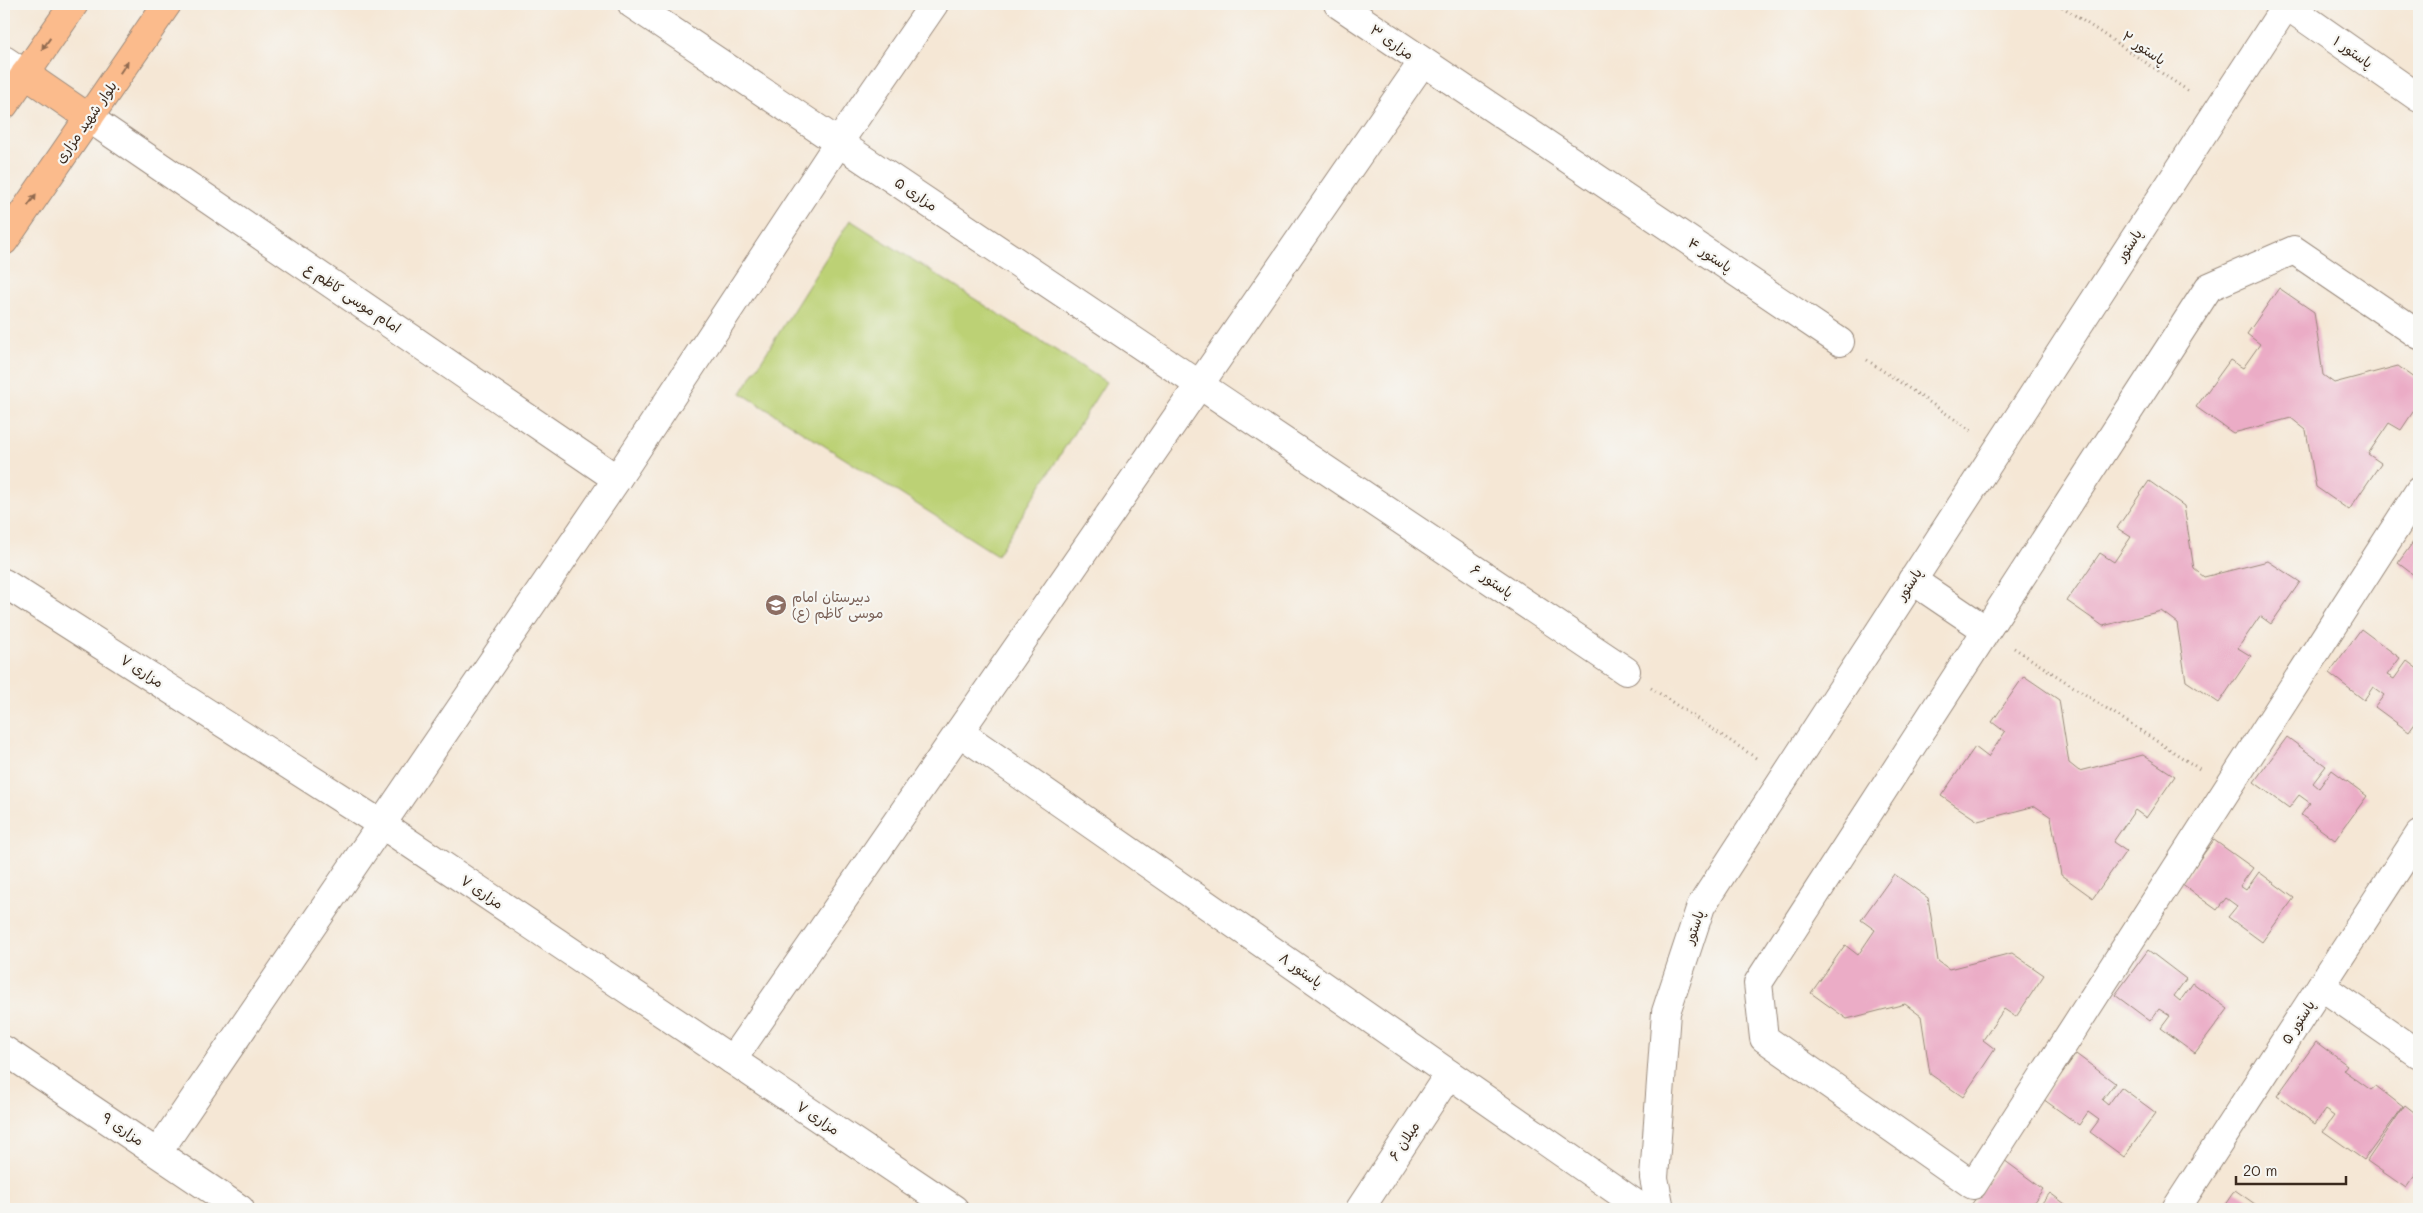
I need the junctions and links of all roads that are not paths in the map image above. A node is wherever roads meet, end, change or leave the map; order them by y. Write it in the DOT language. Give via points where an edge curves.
graph roads {
  1 [pos="74,4"];
  2 [pos="167,4"];
  3 [pos="632,4"];
  4 [pos="934,4"];
  5 [pos="1338,4"];
  6 [pos="2286,4"];
  7 [pos="1422,63"];
  8 [pos="14,67"];
  9 [pos="2419,98"];
  10 [pos="4,105"];
  11 [pos="89,118"];
  12 [pos="839,142"];
  13 [pos="4,240"];
  14 [pos="2419,336"];
  15 [pos="1840,342"];
  16 [pos="1199,385"];
  17 [pos="617,479"];
  18 [pos="2419,491"];
  19 [pos="1912,580"];
  20 [pos="4,583"];
  21 [pos="1986,630"];
  22 [pos="1626,671"];
  23 [pos="959,732"];
  24 [pos="381,824"];
  25 [pos="2419,835"];
  26 [pos="2321,986"];
  27 [pos="4,1050"];
  28 [pos="2419,1054"];
  29 [pos="732,1060"];
  30 [pos="1449,1074"];
  31 [pos="158,1152"];
  32 [pos="240,1209"];
  33 [pos="954,1209"];
  34 [pos="1360,1209"];
  35 [pos="1644,1209"];
  36 [pos="1660,1209"];
  37 [pos="2176,1209"];
  1 -- 8 [label="main road, one-way"];
  11 -- 2 [label="main road, بلوار شهید مزاری, one-way"];
  3 -- 12 [label="street, مزاری ۵"];
  4 -- 12 [label="street"];
  5 -- 7 [label="street, مزاری ۳"];
  6 -- 9 [label="street, پاستور ۱"];
  6 -- 19 [label="street, پاستور"];
  7 -- 15 [label="street, پاستور ۴"];
  7 -- 16 [label="street"];
  8 -- 10 [label="main road"];
  8 -- 11 [label="main road"];
  13 -- 11 [label="main road, بلوار شهید مزاری, one-way"];
  11 -- 17 [label="street, امام موسی کاظم ع"];
  12 -- 16 [label="street, مزاری ۵"];
  12 -- 17 [label="street"];
  14 -- 21 [label="street" via="2294,250 2209,287"];
  16 -- 22 [label="street, پاستور ۶"];
  16 -- 23 [label="street"];
  17 -- 24 [label="street"];
  18 -- 21 [label="street" via="1973,1185 1764,1038 1758,984"];
  19 -- 21 [label="street"];
  19 -- 36 [label="street, پاستور" via="1701,906 1666,1012 1654,1178"];
  20 -- 24 [label="street, مزاری ۷"];
  23 -- 29 [label="street"];
  23 -- 30 [label="street, پاستور ۸"];
  24 -- 29 [label="street, مزاری ۷"];
  24 -- 31 [label="street"];
  25 -- 26 [label="street, پاستور ۵"];
  26 -- 28 [label="street"];
  26 -- 37 [label="street, پاستور ۵"];
  27 -- 31 [label="street, مزاری ۹"];
  29 -- 33 [label="street, مزاری ۷"];
  30 -- 34 [label="street, میلان ۶"];
  30 -- 35 [label="street, پاستور ۸"];
  31 -- 32 [label="street, مزاری ۹"];
}
